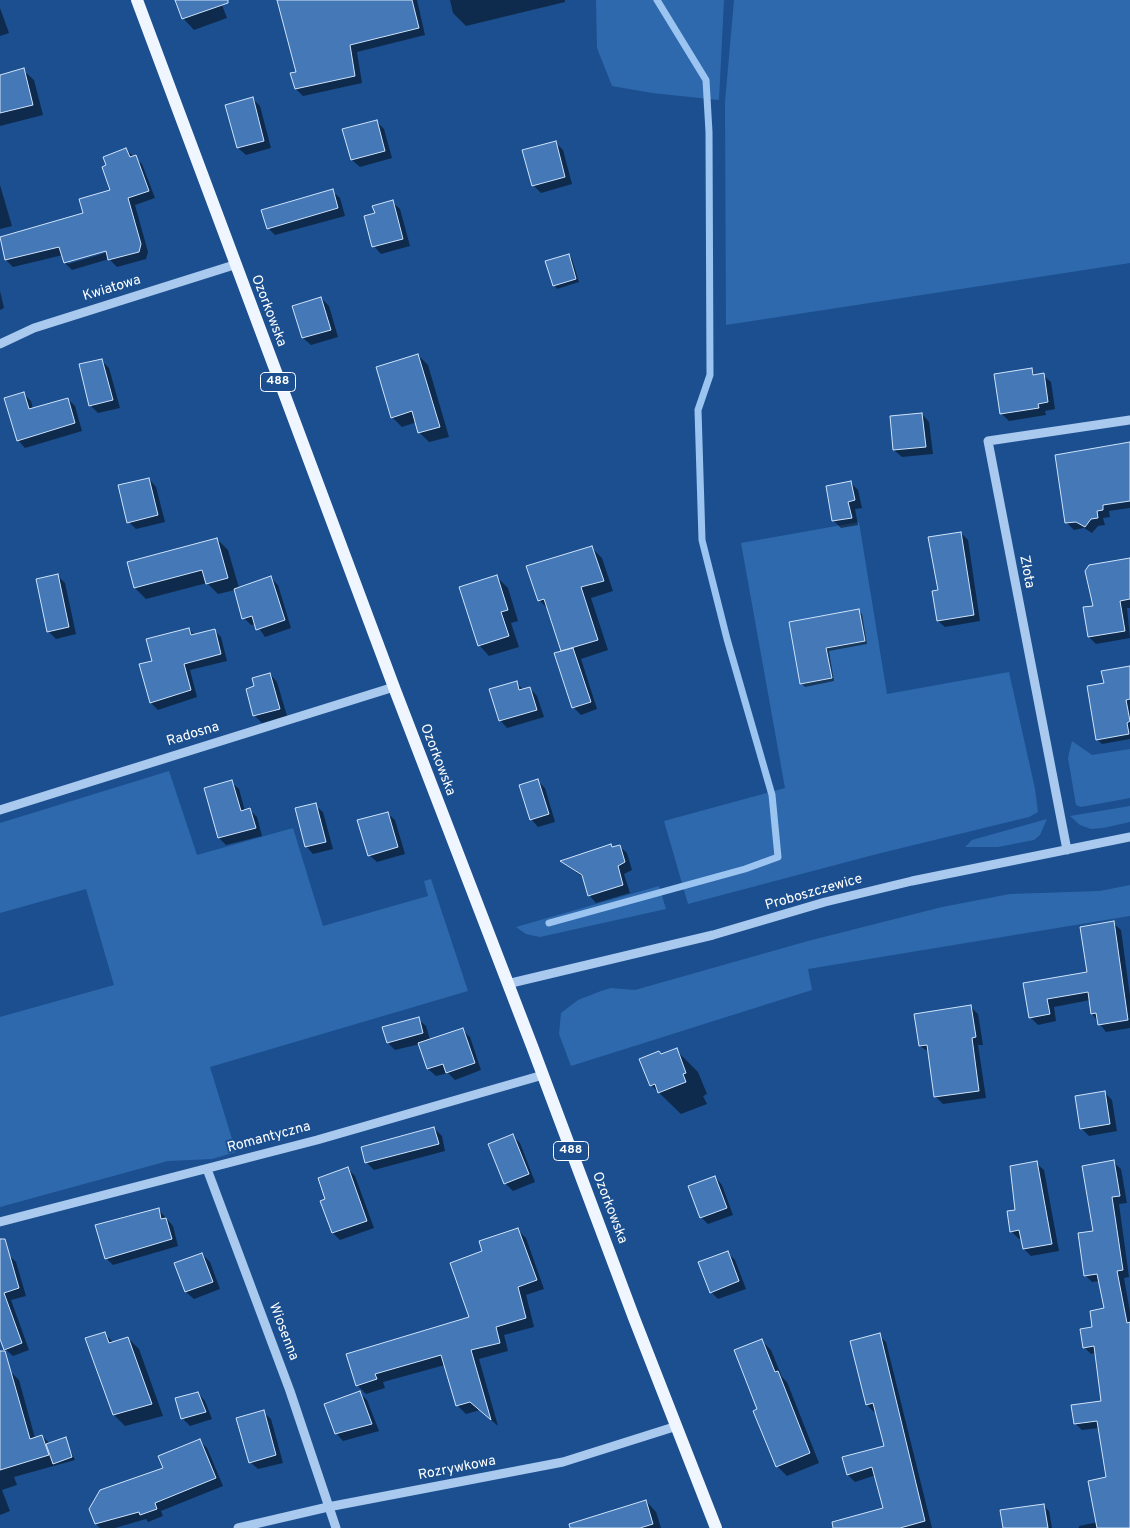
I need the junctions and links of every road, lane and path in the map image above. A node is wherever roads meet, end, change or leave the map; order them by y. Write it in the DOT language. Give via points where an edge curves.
graph roads {
  1 [pos="137,0"];
  2 [pos="234,265"];
  3 [pos="0,344"];
  4 [pos="1130,420"];
  5 [pos="394,687"];
  6 [pos="0,810"];
  7 [pos="1130,837"];
  8 [pos="1066,850"];
  9 [pos="507,984"];
  10 [pos="543,1075"];
  11 [pos="207,1170"];
  12 [pos="0,1222"];
  13 [pos="677,1426"];
  14 [pos="328,1507"];
  15 [pos="238,1528"];
  16 [pos="336,1528"];
  17 [pos="716,1528"];
  1 -- 2 [label="main road, Ozorkowska / 488"];
  2 -- 3 [label="street, Kwiatowa" via="34,328"];
  2 -- 5 [label="main road, Ozorkowska / 488"];
  4 -- 8 [label="street, Złota" via="988,441"];
  5 -- 6 [label="street, Radosna"];
  5 -- 9 [label="main road, Ozorkowska / 488"];
  7 -- 8 [label="street, Proboszczewice"];
  8 -- 9 [label="street, Proboszczewice" via="825,902 713,935"];
  9 -- 10 [label="main road, Ozorkowska / 488"];
  10 -- 11 [label="street, Romantyczna"];
  10 -- 13 [label="main road, Ozorkowska / 488"];
  11 -- 12 [label="street, Romantyczna"];
  11 -- 14 [label="street, Wiosenna" via="290,1390"];
  13 -- 14 [label="street, Rozrywkowa" via="563,1462"];
  13 -- 17 [label="main road, Ozorkowska / 488"];
  14 -- 15 [label="street, Rozrywkowa"];
  14 -- 16 [label="street, Wiosenna"];
}
